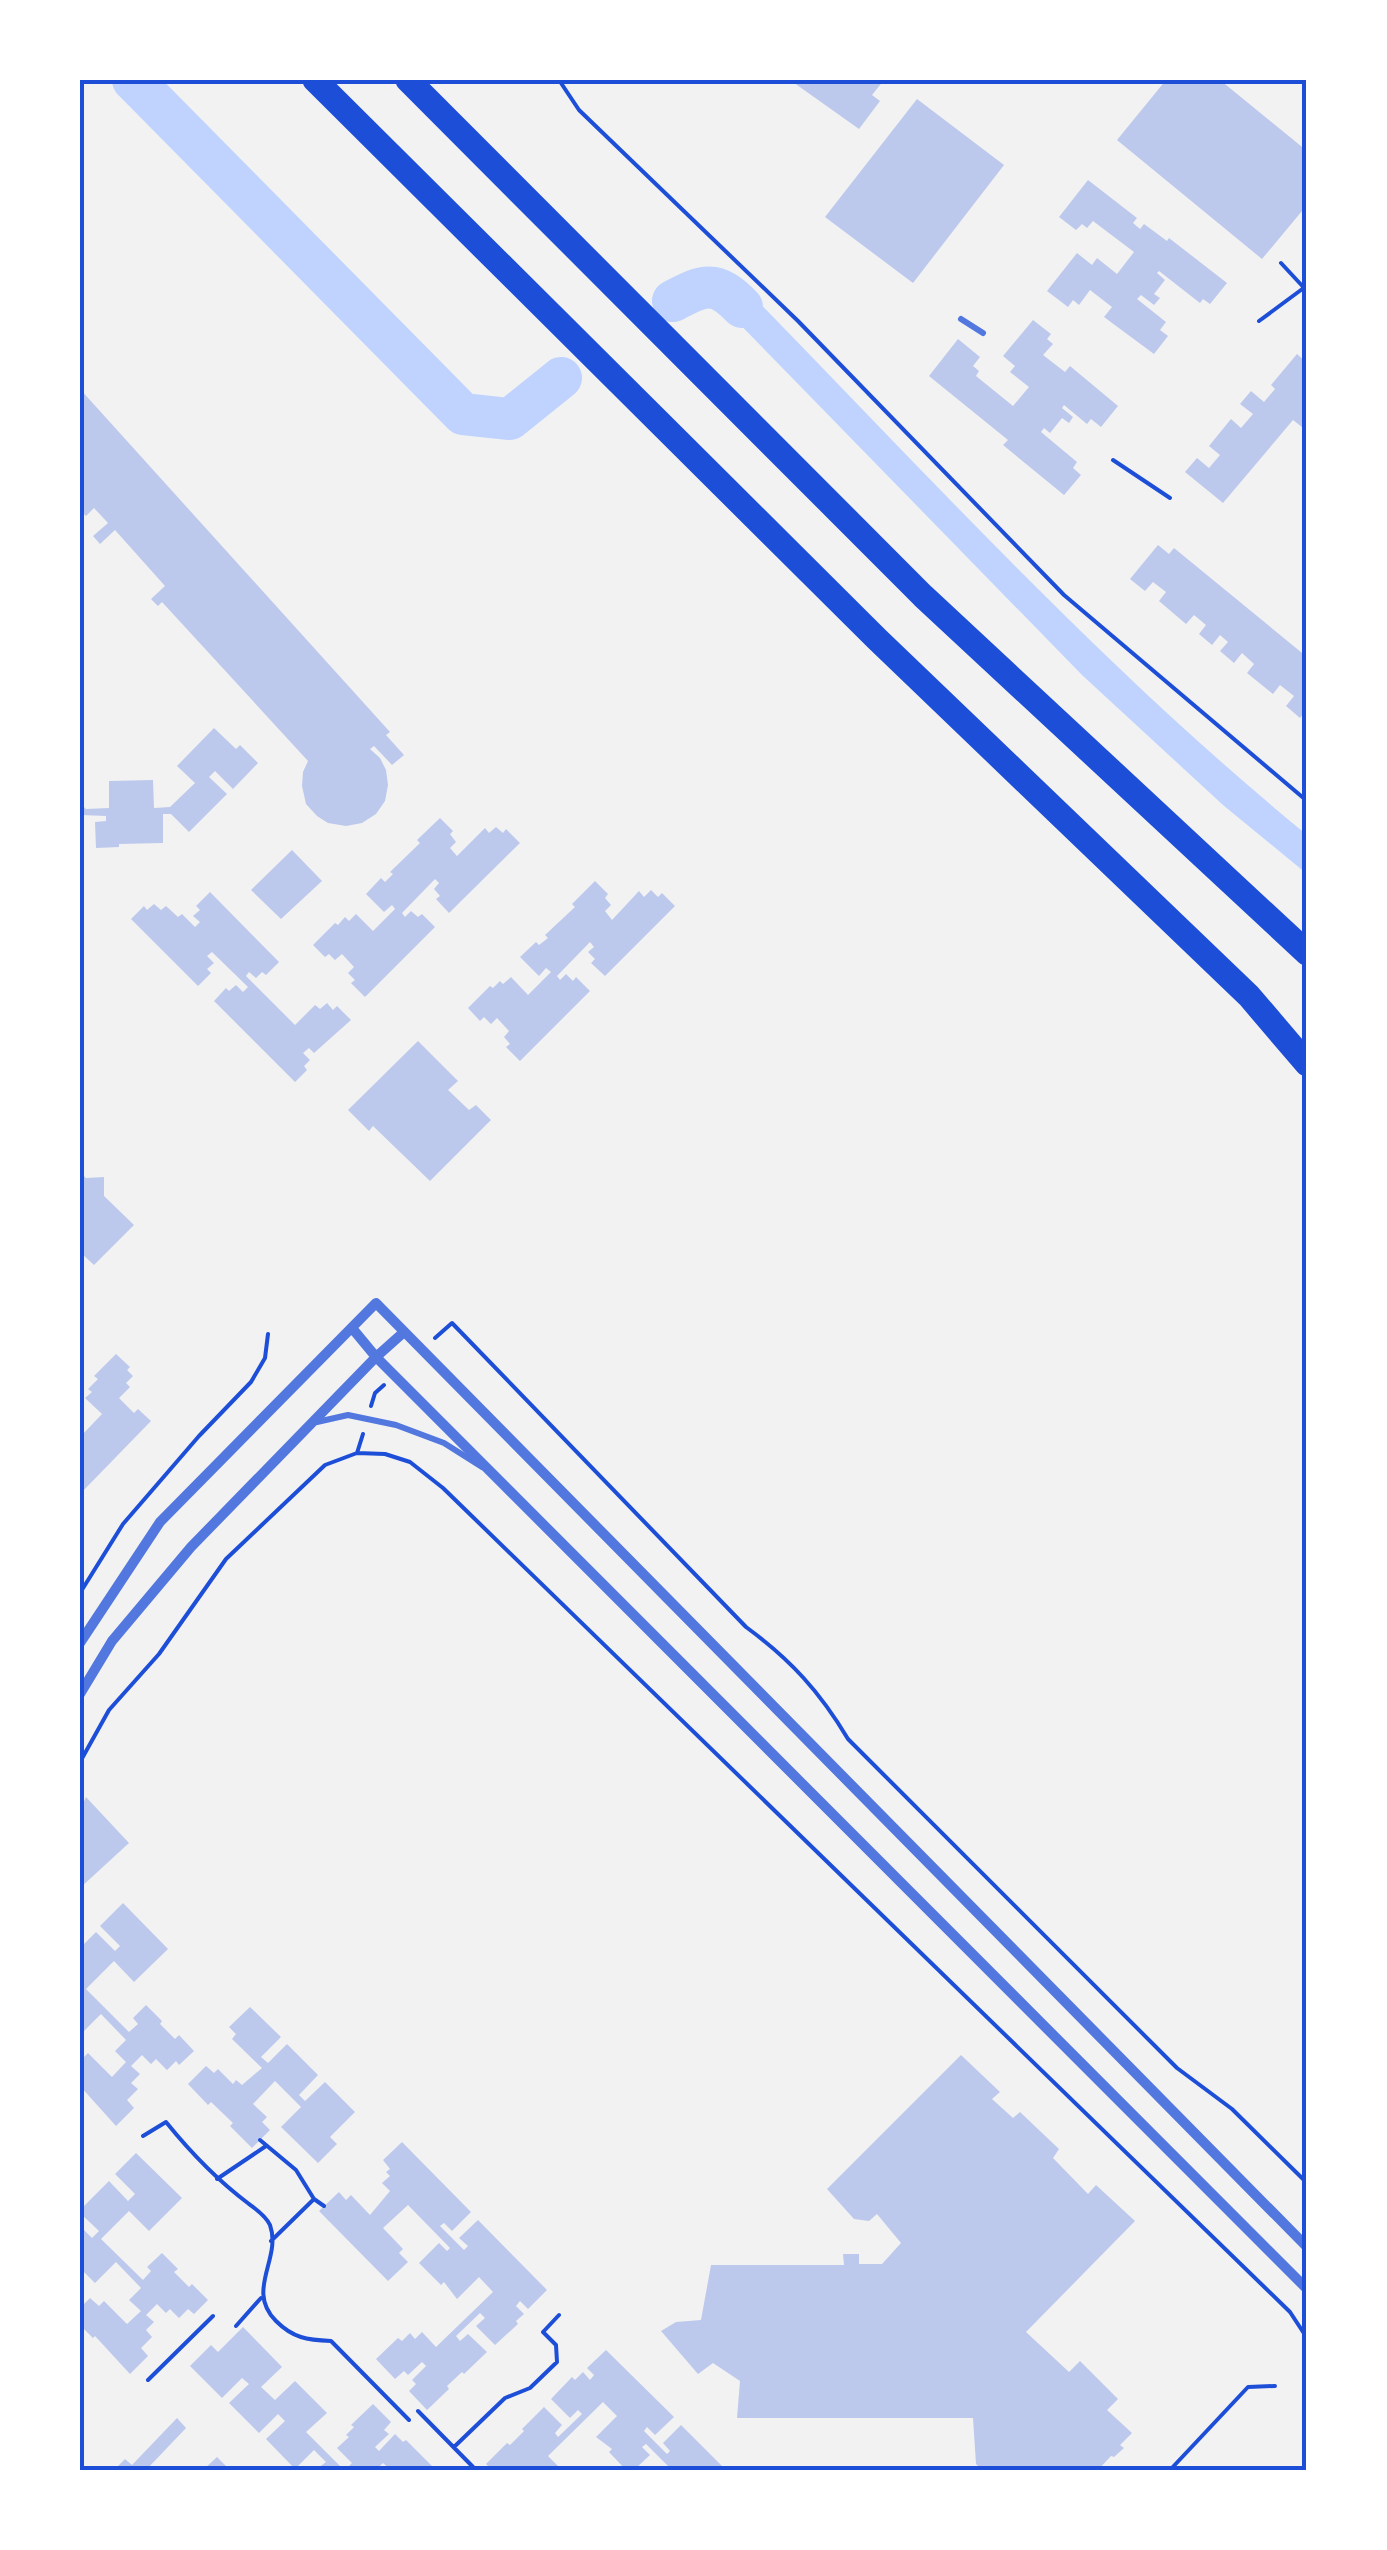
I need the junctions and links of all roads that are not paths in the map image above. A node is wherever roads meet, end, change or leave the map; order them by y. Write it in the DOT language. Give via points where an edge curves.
graph roads {
  1 [pos="314,80"];
  2 [pos="408,80"];
  3 [pos="432,80"];
  4 [pos="574,250"];
  5 [pos="961,320"];
  6 [pos="983,333"];
  7 [pos="1307,952"];
  8 [pos="1307,1064"];
  9 [pos="352,1328"];
  10 [pos="404,1332"];
  11 [pos="376,1356"];
  12 [pos="311,1423"];
  13 [pos="496,1476"];
  14 [pos="80,1642"];
  15 [pos="80,1694"];
  16 [pos="1307,2247"];
  17 [pos="1307,2289"];
  1 -- 8 [label="highway" via="877,639 1249,996"];
  2 -- 4 [label="highway"];
  3 -- 4 [label="highway"];
  4 -- 7 [label="highway" via="922,596"];
  5 -- 6 [label="lane"];
  9 -- 10 [label="street" via="376,1302"];
  9 -- 11 [label="street"];
  9 -- 14 [label="street" via="160,1522"];
  10 -- 11 [label="street"];
  10 -- 16 [label="street"];
  11 -- 12 [label="street"];
  11 -- 13 [label="street"];
  12 -- 13 [label="lane" via="348,1415 396,1425 444,1443"];
  12 -- 15 [label="street" via="190,1547 112,1641"];
  13 -- 17 [label="street"];
}
